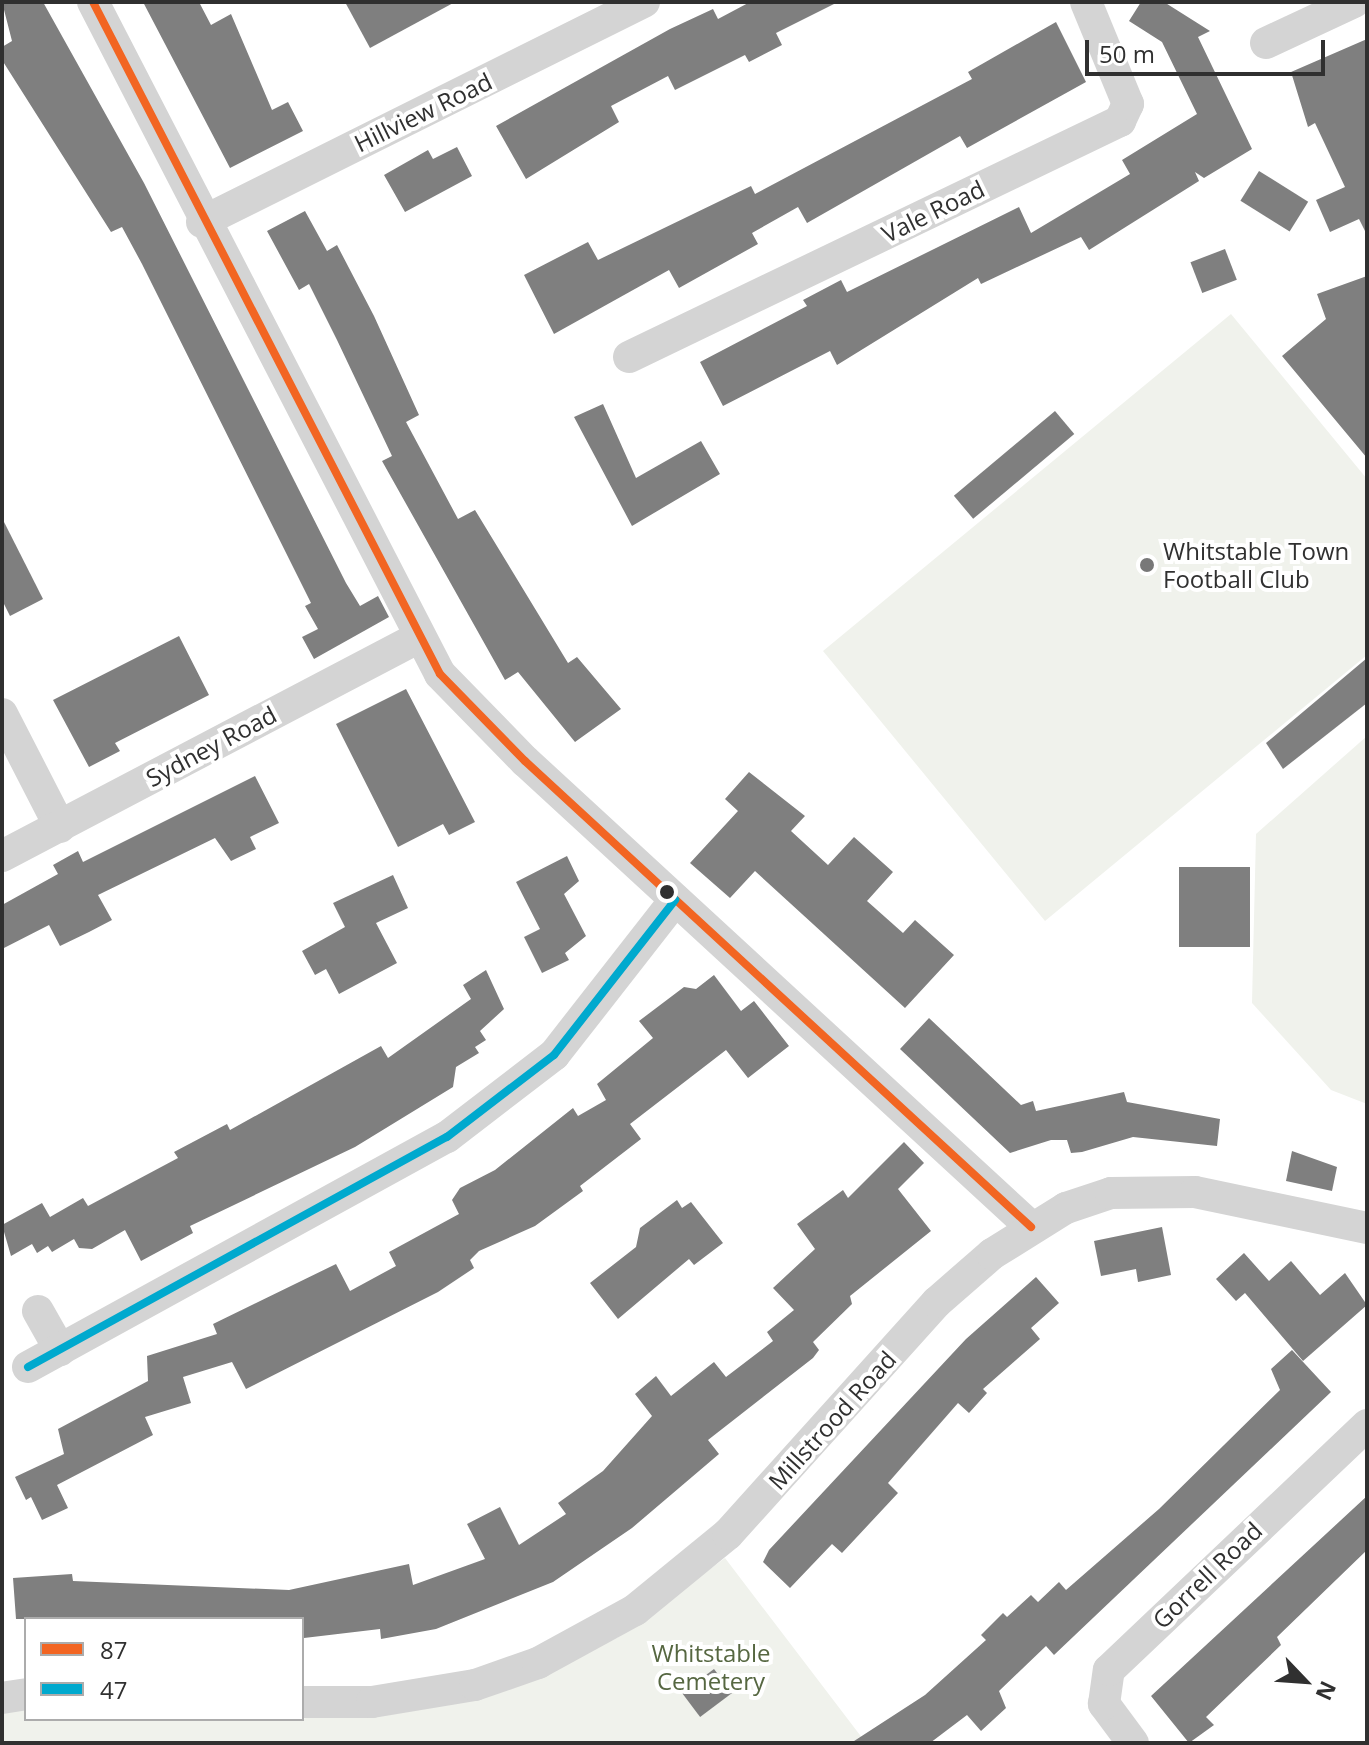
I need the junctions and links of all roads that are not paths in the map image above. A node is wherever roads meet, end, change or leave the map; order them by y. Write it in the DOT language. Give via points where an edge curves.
graph roads {
  1 [pos="93,2"];
  2 [pos="644,2"];
  3 [pos="1086,2"];
  4 [pos="1337,5"];
  5 [pos="1266,43"];
  6 [pos="202,222"];
  7 [pos="629,357"];
  8 [pos="419,637"];
  9 [pos="2,714"];
  10 [pos="60,827"];
  11 [pos="2,856"];
  12 [pos="675,900"];
  13 [pos="1031,1227"];
  14 [pos="1367,1228"];
  15 [pos="38,1311"];
  16 [pos="60,1350"];
  17 [pos="28,1367"];
  18 [pos="1367,1425"];
  19 [pos="24,1694"];
  20 [pos="2,1698"];
  21 [pos="304,1702"];
  22 [pos="1133,1743"];
  1 -- 6 [label="street"];
  2 -- 6 [label="street, Hillview Road"];
  3 -- 7 [label="street, Vale Road" via="1128,104 1120,121"];
  4 -- 5 [label="street"];
  6 -- 8 [label="street"];
  8 -- 10 [label="street, Sydney Road"];
  8 -- 12 [label="street" via="477,715"];
  9 -- 10 [label="street"];
  10 -- 11 [label="street, Sydney Road"];
  12 -- 13 [label="street"];
  12 -- 16 [label="street" via="583,1023 447,1137"];
  13 -- 14 [label="street, Millstrood Road" via="1111,1193 1150,1189"];
  13 -- 21 [label="street, Millstrood Road" via="937,1302 728,1534 635,1610 538,1663 475,1685 372,1702"];
  15 -- 16 [label="street"];
  16 -- 17 [label="street"];
  18 -- 22 [label="street, Gorrell Road" via="1109,1670 1104,1704"];
  19 -- 20 [label="street"];
}
